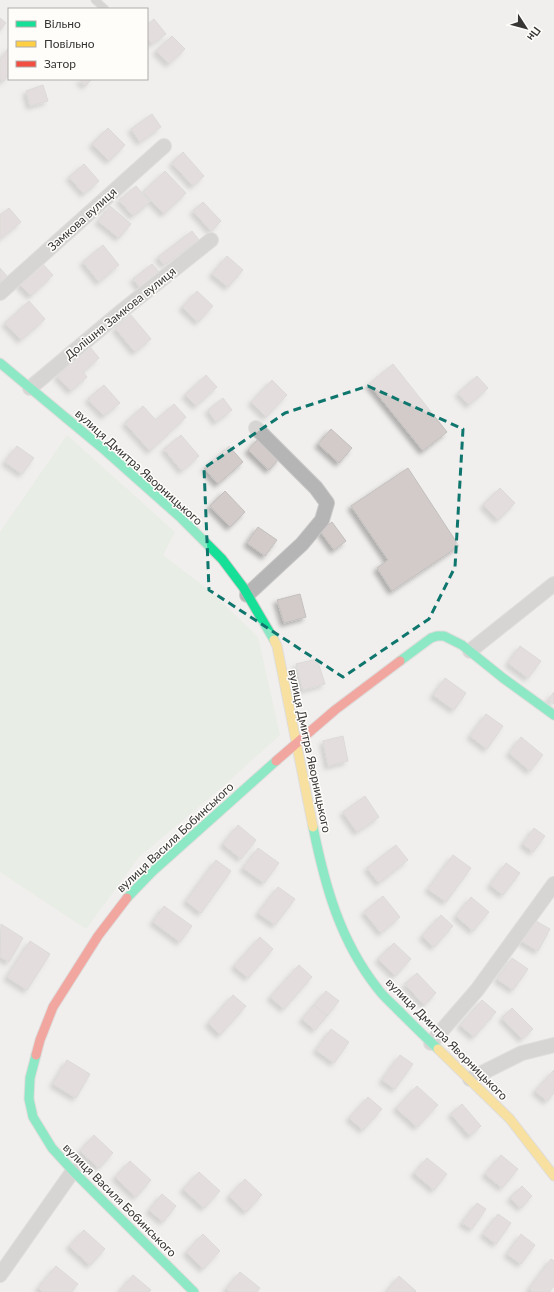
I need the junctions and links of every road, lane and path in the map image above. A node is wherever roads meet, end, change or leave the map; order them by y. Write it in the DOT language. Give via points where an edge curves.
graph roads {
  1 [pos="95,0"];
  2 [pos="104,8"];
  3 [pos="164,146"];
  4 [pos="211,240"];
  5 [pos="0,293"];
  6 [pos="0,363"];
  7 [pos="30,388"];
  8 [pos="256,428"];
  9 [pos="554,584"];
  10 [pos="247,595"];
  11 [pos="470,651"];
  12 [pos="554,715"];
  13 [pos="297,742"];
  14 [pos="554,884"];
  15 [pos="431,1043"];
  16 [pos="554,1044"];
  17 [pos="470,1079"];
  18 [pos="73,1171"];
  19 [pos="554,1176"];
  20 [pos="0,1275"];
  21 [pos="194,1292"];
  1 -- 2 [label="lane"];
  3 -- 5 [label="street, Замкова вулиця"];
  4 -- 7 [label="street, Долішня Замкова вулиця"];
  6 -- 7 [label="street, вулиця Дмитра Яворницького"];
  7 -- 10 [label="street, вулиця Дмитра Яворницького" via="181,518 222,559"];
  8 -- 10 [label="street" via="316,488 327,503 322,520 302,544"];
  9 -- 11 [label="street"];
  10 -- 13 [label="street, вулиця Дмитра Яворницького" via="277,646"];
  11 -- 12 [label="street, вулиця Василя Бобинського"];
  11 -- 13 [label="street, вулиця Василя Бобинського" via="444,636 431,638"];
  13 -- 15 [label="street, вулиця Дмитра Яворницького" via="321,866 342,930 378,990"];
  13 -- 18 [label="street, вулиця Василя Бобинського" via="152,872 123,902 53,1007 40,1040 30,1078 29,1099 33,1117 52,1148"];
  14 -- 15 [label="street" via="477,990"];
  15 -- 17 [label="street, вулиця Дмитра Яворницького"];
  16 -- 17 [label="street" via="522,1053"];
  17 -- 19 [label="street, вулиця Дмитра Яворницького" via="510,1118"];
  18 -- 20 [label="street"];
  18 -- 21 [label="street, вулиця Василя Бобинського"];
}
